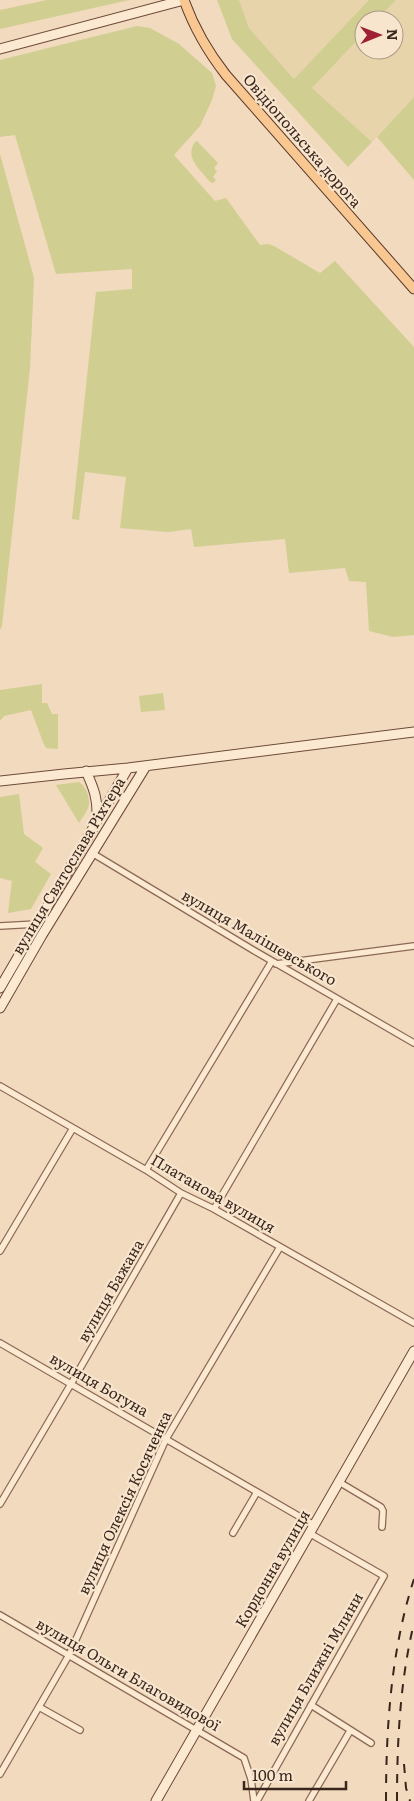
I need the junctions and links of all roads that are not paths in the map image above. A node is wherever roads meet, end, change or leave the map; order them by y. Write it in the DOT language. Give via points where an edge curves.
graph roads {
  1 [pos="184,0"];
  2 [pos="0,49"];
  3 [pos="414,289"];
  4 [pos="414,732"];
  5 [pos="146,766"];
  6 [pos="128,768"];
  7 [pos="86,772"];
  8 [pos="0,781"];
  9 [pos="98,819"];
  10 [pos="92,853"];
  11 [pos="37,924"];
  12 [pos="0,926"];
  13 [pos="414,946"];
  14 [pos="274,962"];
  15 [pos="0,988"];
  16 [pos="337,999"];
  17 [pos="0,1008"];
  18 [pos="414,1043"];
  19 [pos="0,1086"];
  20 [pos="73,1128"];
  21 [pos="146,1170"];
  22 [pos="181,1193"];
  23 [pos="214,1209"];
  24 [pos="280,1246"];
  25 [pos="0,1251"];
  26 [pos="414,1323"];
  27 [pos="0,1343"];
  28 [pos="414,1351"];
  29 [pos="72,1384"];
  30 [pos="166,1439"];
  31 [pos="339,1482"];
  32 [pos="257,1492"];
  33 [pos="0,1504"];
  34 [pos="382,1527"];
  35 [pos="312,1529"];
  36 [pos="233,1533"];
  37 [pos="384,1576"];
  38 [pos="0,1615"];
  39 [pos="69,1655"];
  40 [pos="311,1705"];
  41 [pos="39,1707"];
  42 [pos="80,1730"];
  43 [pos="196,1730"];
  44 [pos="350,1730"];
  45 [pos="371,1743"];
  46 [pos="0,1774"];
  47 [pos="156,1801"];
  48 [pos="255,1801"];
  49 [pos="309,1801"];
  1 -- 2 [label="main road"];
  1 -- 3 [label="main road, Овідіопольська дорога" via="196,31 213,59"];
  4 -- 5 [label="main road, вулиця Святослава Ріхтера"];
  5 -- 6 [label="main road, вулиця Святослава Ріхтера"];
  5 -- 10 [label="main road, вулиця Святослава Ріхтера"];
  6 -- 7 [label="main road"];
  6 -- 9 [label="main road, вулиця Святослава Ріхтера"];
  7 -- 8 [label="main road"];
  7 -- 9 [label="main road" via="95,791"];
  9 -- 11 [label="main road, вулиця Святослава Ріхтера"];
  10 -- 14 [label="street, вулиця Малішевського"];
  10 -- 17 [label="main road, вулиця Святослава Ріхтера"];
  11 -- 12 [label="street"];
  11 -- 15 [label="main road, вулиця Святослава Ріхтера"];
  13 -- 14 [label="street"];
  14 -- 16 [label="street, вулиця Малішевського"];
  14 -- 21 [label="street"];
  16 -- 18 [label="street, вулиця Малішевського"];
  16 -- 23 [label="street"];
  19 -- 20 [label="street, Платанова вулиця"];
  20 -- 21 [label="street, Платанова вулиця"];
  20 -- 25 [label="street"];
  21 -- 22 [label="street, Платанова вулиця"];
  22 -- 23 [label="street, Платанова вулиця"];
  22 -- 29 [label="street, вулиця Бажана"];
  23 -- 24 [label="street, Платанова вулиця"];
  24 -- 26 [label="street, Платанова вулиця"];
  24 -- 30 [label="street, вулиця Олексія Косяченка"];
  27 -- 29 [label="street, вулиця Богуна"];
  28 -- 31 [label="main road, Кордонна вулиця"];
  29 -- 30 [label="street, вулиця Богуна"];
  29 -- 33 [label="street, вулиця Бажана"];
  30 -- 32 [label="street, вулиця Богуна"];
  30 -- 39 [label="street, вулиця Олексія Косяченка"];
  31 -- 34 [label="street" via="380,1506 383,1511"];
  31 -- 35 [label="main road, Кордонна вулиця"];
  32 -- 35 [label="street, вулиця Богуна"];
  32 -- 36 [label="street"];
  35 -- 37 [label="street, вулиця Богуна"];
  35 -- 43 [label="main road, Кордонна вулиця"];
  37 -- 40 [label="street, вулиця Ближні Млини"];
  38 -- 39 [label="street, вулиця Ольги Благовидової"];
  39 -- 41 [label="street, вулиця Олексія Косяченка"];
  39 -- 43 [label="street, вулиця Ольги Благовидової"];
  40 -- 44 [label="street"];
  40 -- 48 [label="street, вулиця Ближні Млини"];
  41 -- 42 [label="street"];
  41 -- 46 [label="street, вулиця Олексія Косяченка"];
  43 -- 47 [label="main road, Кордонна вулиця"];
  43 -- 48 [label="street, вулиця Ольги Благовидової" via="244,1758"];
  44 -- 45 [label="street"];
  44 -- 49 [label="street"];
}
